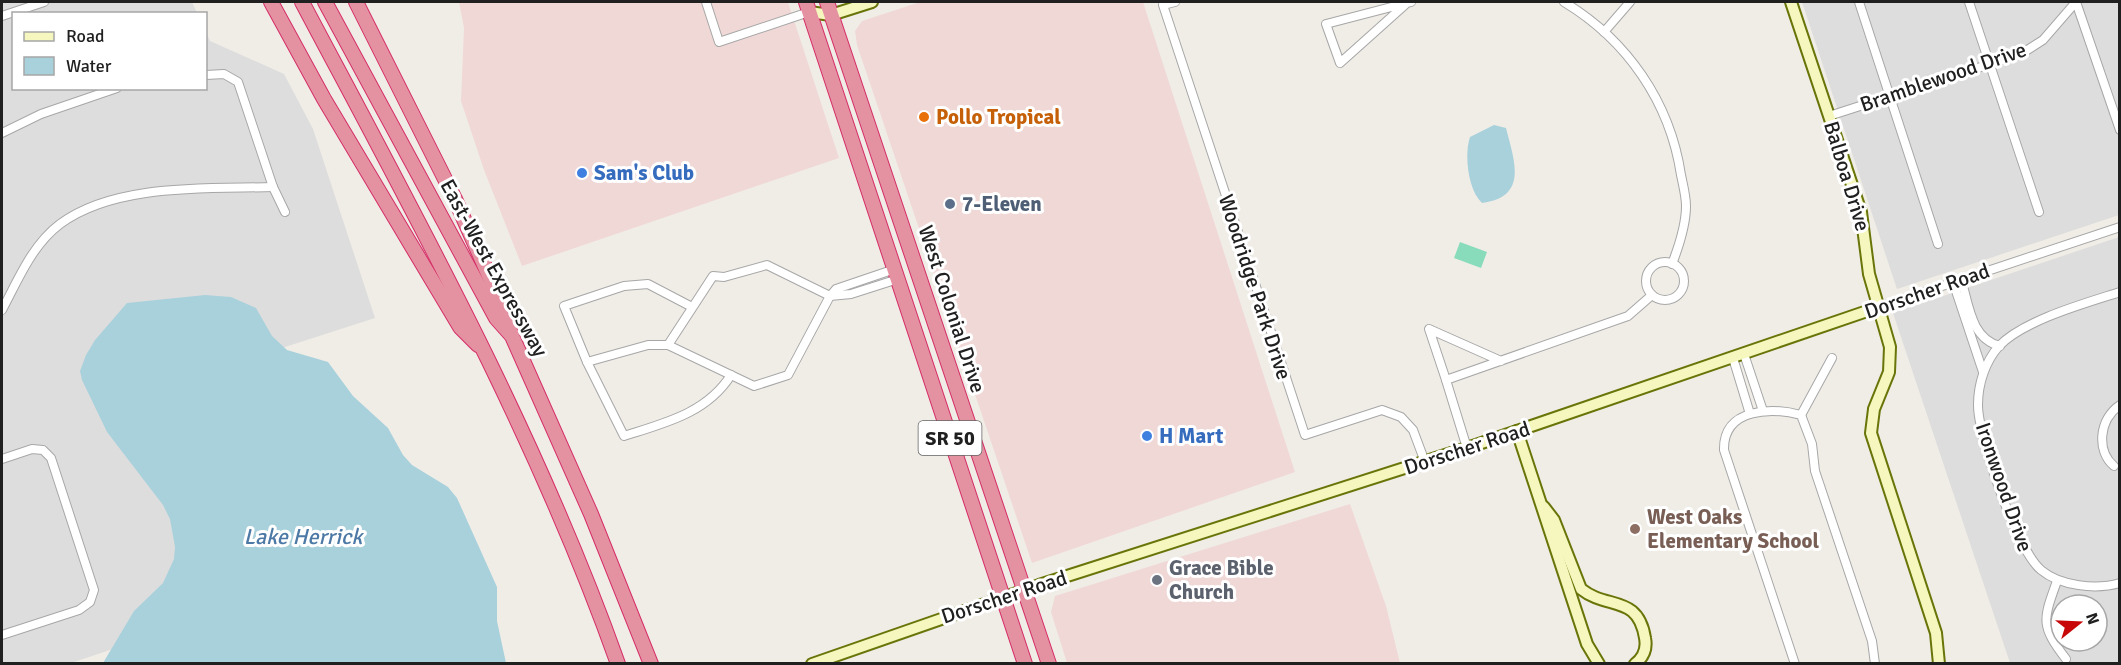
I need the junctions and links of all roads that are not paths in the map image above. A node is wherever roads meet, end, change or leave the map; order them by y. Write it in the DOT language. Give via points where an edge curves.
graph roads {
  1 [pos="44,2"];
  2 [pos="271,2"];
  3 [pos="302,2"];
  4 [pos="326,2"];
  5 [pos="356,2"];
  6 [pos="706,2"];
  7 [pos="821,2"];
  8 [pos="872,2"];
  9 [pos="1175,2"];
  10 [pos="1409,2"];
  11 [pos="1564,2"];
  12 [pos="1630,2"];
  13 [pos="1791,2"];
  14 [pos="1859,2"];
  15 [pos="1969,2"];
  16 [pos="2076,2"];
  17 [pos="807,7"];
  18 [pos="829,8"];
  19 [pos="14,12"];
  20 [pos="1604,32"];
  21 [pos="1989,64"];
  22 [pos="207,75"];
  23 [pos="111,90"];
  24 [pos="1890,97"];
  25 [pos="1829,116"];
  26 [pos="2120,130"];
  27 [pos="2,132"];
  28 [pos="273,186"];
  29 [pos="285,212"];
  30 [pos="876,212"];
  31 [pos="2039,212"];
  32 [pos="2120,227"];
  33 [pos="1938,244"];
  34 [pos="1672,264"];
  35 [pos="915,266"];
  36 [pos="896,274"];
  37 [pos="1961,279"];
  38 [pos="1953,282"];
  39 [pos="2120,292"];
  40 [pos="1652,295"];
  41 [pos="830,296"];
  42 [pos="692,307"];
  43 [pos="1879,307"];
  44 [pos="2,310"];
  45 [pos="936,328"];
  46 [pos="512,336"];
  47 [pos="668,345"];
  48 [pos="2000,346"];
  49 [pos="484,351"];
  50 [pos="1739,356"];
  51 [pos="1832,358"];
  52 [pos="1501,361"];
  53 [pos="586,362"];
  54 [pos="1983,372"];
  55 [pos="731,375"];
  56 [pos="1446,380"];
  57 [pos="2120,405"];
  58 [pos="1763,411"];
  59 [pos="1750,414"];
  60 [pos="1801,415"];
  61 [pos="1516,431"];
  62 [pos="1467,448"];
  63 [pos="2,459"];
  64 [pos="1425,462"];
  65 [pos="2115,466"];
  66 [pos="1540,502"];
  67 [pos="2057,581"];
  68 [pos="2120,582"];
  69 [pos="1024,590"];
  70 [pos="1003,597"];
  71 [pos="2,635"];
  72 [pos="2067,659"];
  73 [pos="618,663"];
  74 [pos="651,663"];
  75 [pos="812,663"];
  76 [pos="1025,663"];
  77 [pos="1049,663"];
  78 [pos="1599,663"];
  79 [pos="1635,663"];
  80 [pos="1795,663"];
  81 [pos="1875,663"];
  82 [pos="1939,663"];
  1 -- 19 [label="street"];
  2 -- 49 [label="highway" via="324,99 455,318"];
  3 -- 49 [label="highway, East-West Expressway"];
  4 -- 46 [label="highway, East-West Expressway" via="496,318"];
  5 -- 46 [label="highway" via="455,199"];
  6 -- 17 [label="street" via="719,42"];
  7 -- 17 [label="street"];
  8 -- 18 [label="street"];
  9 -- 64 [label="street, Woodridge Park Drive" via="1163,6 1305,435 1382,410 1401,417 1413,430"];
  10 -- 10 [label="street" via="1326,24 1340,63 1399,10"];
  11 -- 20 [label="street"];
  12 -- 20 [label="street"];
  13 -- 25 [label="street, Balboa Drive"];
  14 -- 24 [label="street"];
  15 -- 21 [label="street"];
  16 -- 21 [label="street, Bramblewood Drive" via="2043,40 2021,54"];
  16 -- 26 [label="street"];
  17 -- 18 [label="street"];
  17 -- 30 [label="highway, West Colonial Drive / SR 50"];
  18 -- 35 [label="highway, West Colonial Drive / SR 50"];
  20 -- 34 [label="street" via="1651,85 1679,159 1686,205 1683,232"];
  21 -- 24 [label="street, Bramblewood Drive"];
  21 -- 31 [label="street"];
  22 -- 28 [label="street" via="224,74 238,82"];
  23 -- 27 [label="street"];
  24 -- 25 [label="street, Bramblewood Drive"];
  24 -- 33 [label="street"];
  25 -- 43 [label="street, Balboa Drive" via="1861,212 1869,274"];
  28 -- 29 [label="street"];
  28 -- 44 [label="street" via="160,191 101,202 60,224 30,256"];
  30 -- 35 [label="highway" via="896,253"];
  30 -- 36 [label="highway, West Colonial Drive / SR 50"];
  32 -- 37 [label="street, Dorscher Road"];
  34 -- 40 [label="street" via="1659,263 1649,270 1646,283"];
  34 -- 40 [label="street" via="1683,278 1681,291 1669,300"];
  35 -- 45 [label="highway, West Colonial Drive / SR 50"];
  36 -- 41 [label="street" via="836,289"];
  36 -- 45 [label="highway" via="910,283"];
  36 -- 70 [label="highway, West Colonial Drive / SR 50"];
  37 -- 38 [label="street, Dorscher Road"];
  37 -- 48 [label="street" via="1977,333 1987,343"];
  38 -- 43 [label="street, Dorscher Road"];
  38 -- 54 [label="street"];
  39 -- 48 [label="street, Ironwood Drive" via="2053,313"];
  40 -- 52 [label="street" via="1628,316"];
  41 -- 42 [label="street" via="767,265 724,277 713,276"];
  41 -- 55 [label="street" via="788,375 754,386"];
  42 -- 47 [label="street"];
  42 -- 53 [label="street" via="648,284 624,286 564,306"];
  43 -- 50 [label="street, Dorscher Road"];
  43 -- 82 [label="street, Balboa Drive" via="1890,361 1874,409 1871,433 1936,633"];
  45 -- 69 [label="highway, West Colonial Drive / SR 50"];
  46 -- 74 [label="highway, East-West Expressway" via="591,514"];
  47 -- 53 [label="street" via="648,345"];
  47 -- 55 [label="street"];
  48 -- 54 [label="street, Ironwood Drive"];
  49 -- 73 [label="highway, East-West Expressway" via="557,511"];
  50 -- 58 [label="street"];
  50 -- 59 [label="street"];
  50 -- 61 [label="street, Dorscher Road"];
  51 -- 60 [label="street"];
  52 -- 56 [label="street"];
  52 -- 56 [label="street" via="1429,329"];
  53 -- 55 [label="street" via="624,436 681,418 720,392"];
  54 -- 67 [label="street, Ironwood Drive" via="1978,406 1980,429 2018,537 2030,560"];
  56 -- 62 [label="street"];
  57 -- 65 [label="street" via="2105,423 2102,440 2105,458"];
  58 -- 59 [label="street"];
  58 -- 60 [label="street" via="1780,409"];
  59 -- 80 [label="street" via="1731,424 1724,436 1724,450"];
  60 -- 81 [label="street" via="1812,444 1815,471 1872,641"];
  61 -- 62 [label="street, Dorscher Road"];
  61 -- 66 [label="street"];
  62 -- 64 [label="street, Dorscher Road"];
  63 -- 71 [label="street" via="32,448 43,450 51,459 94,590 90,602 79,610"];
  64 -- 69 [label="street, Dorscher Road"];
  66 -- 78 [label="street" via="1587,644"];
  66 -- 79 [label="street" via="1554,520 1581,589 1623,604 1638,616 1646,644"];
  67 -- 68 [label="street, Ironwood Drive" via="2088,586"];
  67 -- 72 [label="street" via="2046,623 2049,637"];
  69 -- 70 [label="street, Dorscher Road"];
  69 -- 77 [label="highway, West Colonial Drive / SR 50"];
  70 -- 75 [label="street, Dorscher Road"];
  70 -- 76 [label="highway, West Colonial Drive / SR 50"];
}
